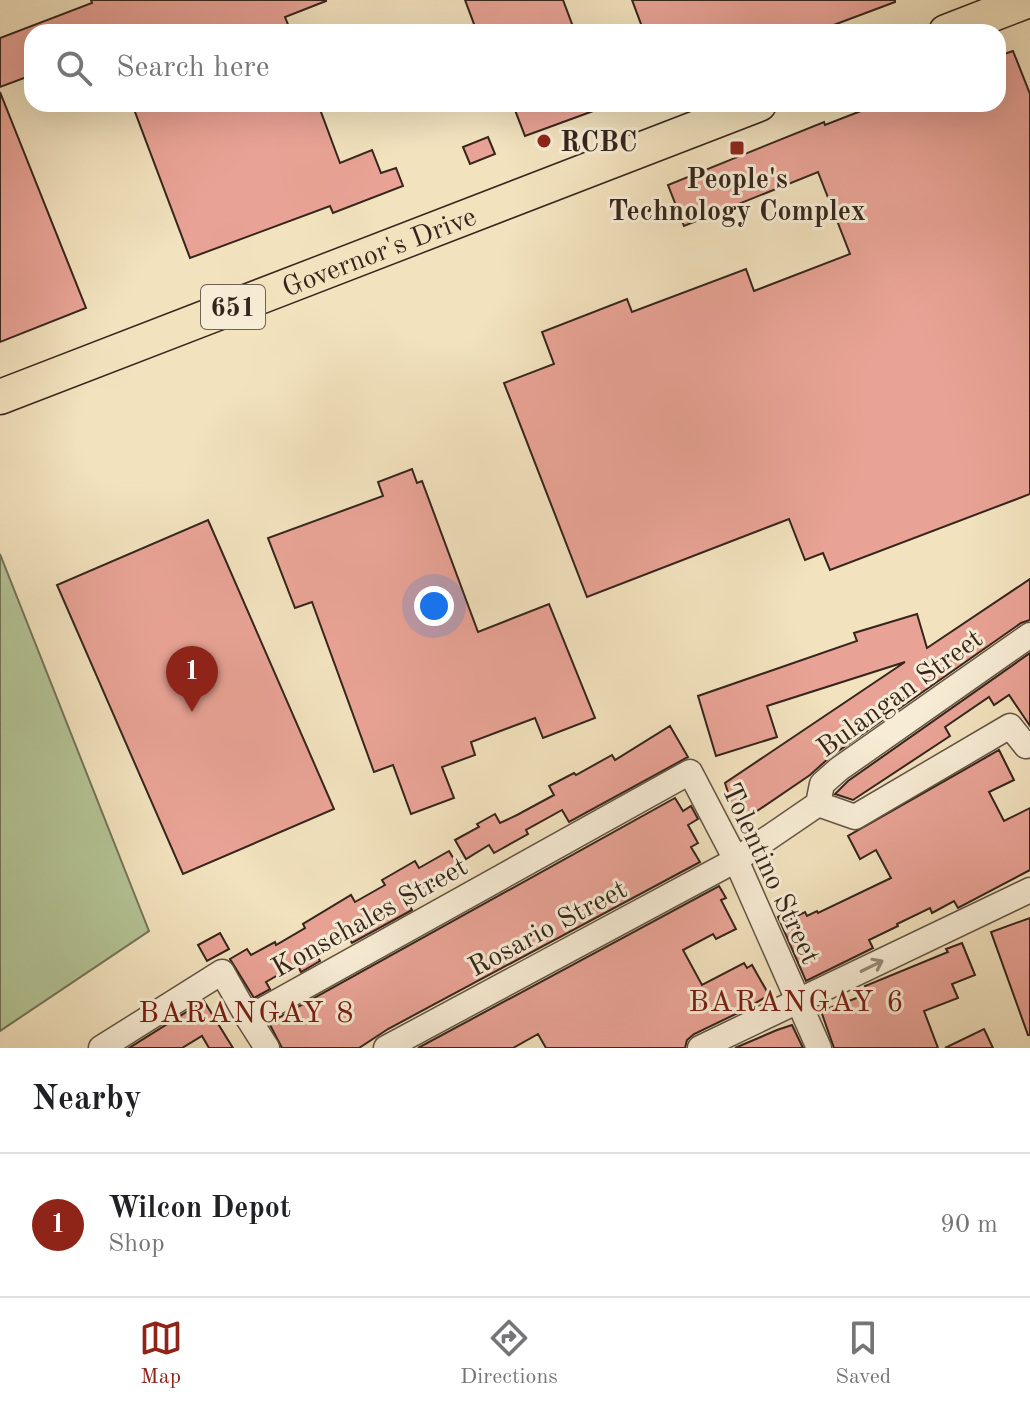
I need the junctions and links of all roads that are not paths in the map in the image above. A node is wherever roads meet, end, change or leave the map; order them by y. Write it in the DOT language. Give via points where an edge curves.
graph roads {
  1 [pos="1029,0"];
  2 [pos="967,24"];
  3 [pos="738,112"];
  4 [pos="0,397"];
  5 [pos="1030,635"];
  6 [pos="1030,743"];
  7 [pos="690,772"];
  8 [pos="818,804"];
  9 [pos="736,860"];
  10 [pos="1030,890"];
  11 [pos="798,1001"];
  12 [pos="248,1018"];
  13 [pos="101,1048"];
  14 [pos="267,1048"];
  15 [pos="386,1048"];
  16 [pos="700,1048"];
  17 [pos="819,1048"];
  1 -- 2 [label="highway"];
  3 -- 4 [label="highway, Governor's Drive / 651"];
  5 -- 8 [label="street, Bulangan Street" via="839,769 822,784"];
  6 -- 8 [label="street" via="1026,746 1010,726 855,817"];
  7 -- 9 [label="street, Tolentino Street"];
  7 -- 12 [label="street, Konsehales Street"];
  8 -- 9 [label="street, Bulangan Street"];
  9 -- 11 [label="street, Tolentino Street"];
  9 -- 15 [label="street, Rosario Street"];
  11 -- 10 [label="street, one-way"];
  11 -- 16 [label="street"];
  11 -- 17 [label="street, Tolentino Street"];
  12 -- 13 [label="street" via="222,972"];
  12 -- 14 [label="street"];
}
